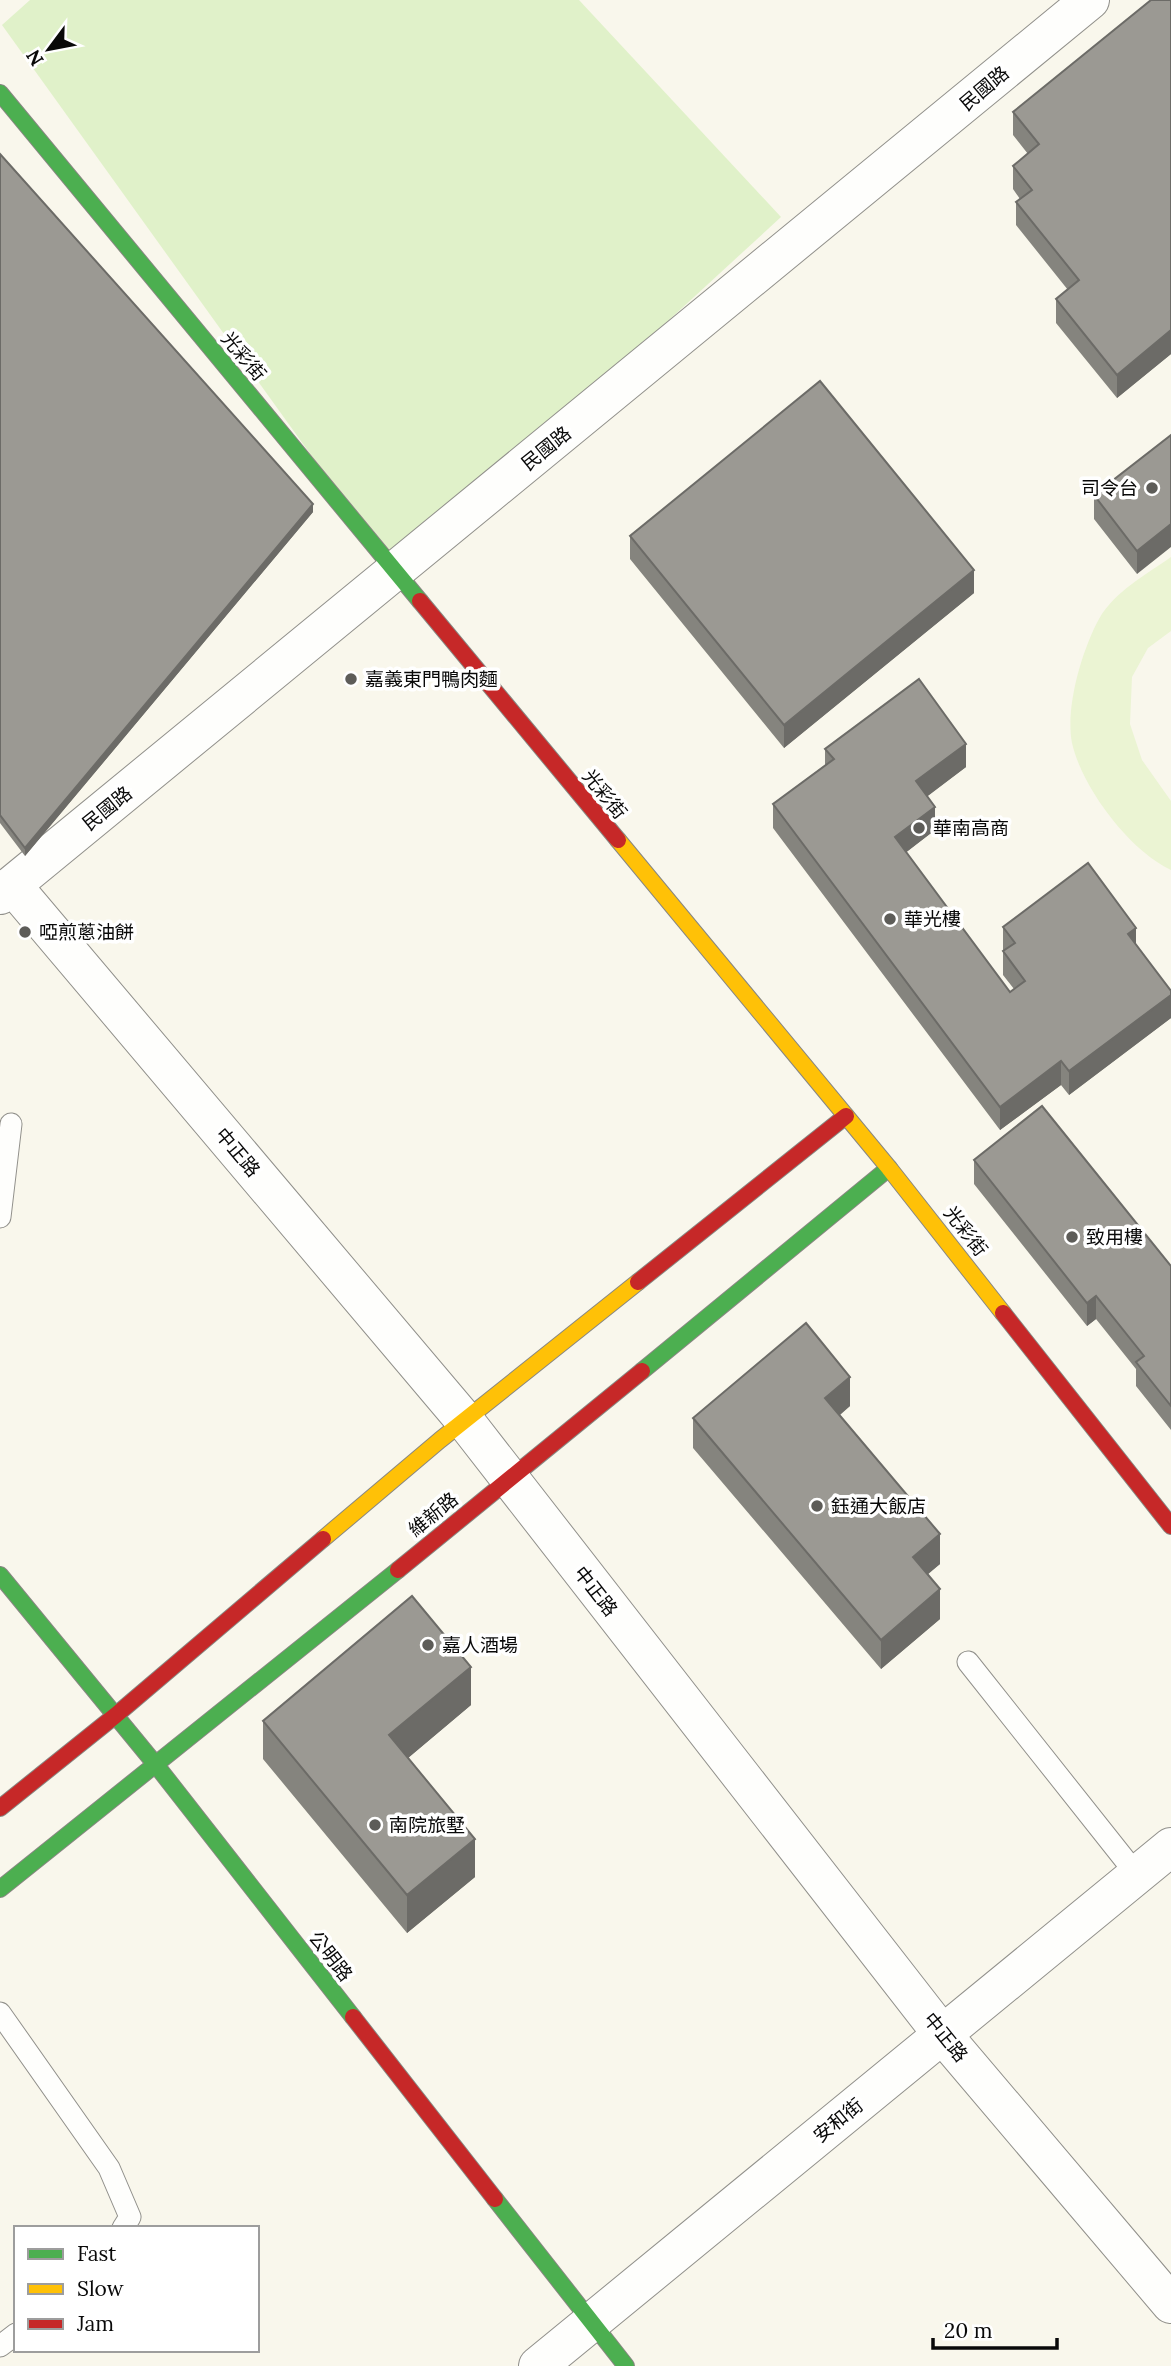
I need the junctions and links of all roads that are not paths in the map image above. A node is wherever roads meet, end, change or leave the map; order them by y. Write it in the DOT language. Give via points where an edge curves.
graph roads {
  1 [pos="1090,0"];
  2 [pos="0,93"];
  3 [pos="395,572"];
  4 [pos="6,890"];
  5 [pos="846,1116"];
  6 [pos="11,1124"];
  7 [pos="889,1168"];
  8 [pos="0,1217"];
  9 [pos="465,1421"];
  10 [pos="510,1479"];
  11 [pos="1171,1526"];
  12 [pos="0,1575"];
  13 [pos="968,1662"];
  14 [pos="116,1715"];
  15 [pos="156,1765"];
  16 [pos="0,1808"];
  17 [pos="1171,1847"];
  18 [pos="1137,1875"];
  19 [pos="0,1889"];
  20 [pos="0,2013"];
  21 [pos="942,2035"];
  22 [pos="124,2226"];
  23 [pos="1171,2304"];
  24 [pos="591,2323"];
  25 [pos="538,2366"];
  26 [pos="626,2366"];
  1 -- 3 [label="street, 民國路"];
  2 -- 3 [label="street, 光彩街"];
  3 -- 4 [label="street, 民國路"];
  3 -- 5 [label="street, 光彩街"];
  4 -- 9 [label="street, 中正路"];
  5 -- 7 [label="street, 光彩街"];
  5 -- 9 [label="street"];
  6 -- 8 [label="lane"];
  7 -- 10 [label="street, 維新路"];
  7 -- 11 [label="street, 光彩街"];
  9 -- 10 [label="street, 中正路"];
  9 -- 14 [label="street"];
  10 -- 15 [label="street, 維新路"];
  10 -- 21 [label="street, 中正路"];
  12 -- 14 [label="street, 公明路"];
  13 -- 18 [label="lane"];
  14 -- 15 [label="street, 公明路"];
  14 -- 16 [label="street"];
  15 -- 19 [label="street, 維新路"];
  15 -- 24 [label="street, 公明路"];
  17 -- 18 [label="street, 安和街"];
  18 -- 21 [label="street, 安和街"];
  20 -- 22 [label="lane" via="109,2168 130,2217"];
  21 -- 23 [label="street, 中正路"];
  21 -- 24 [label="street, 安和街"];
  24 -- 25 [label="street, 安和街"];
  24 -- 26 [label="street, 公明路"];
}
